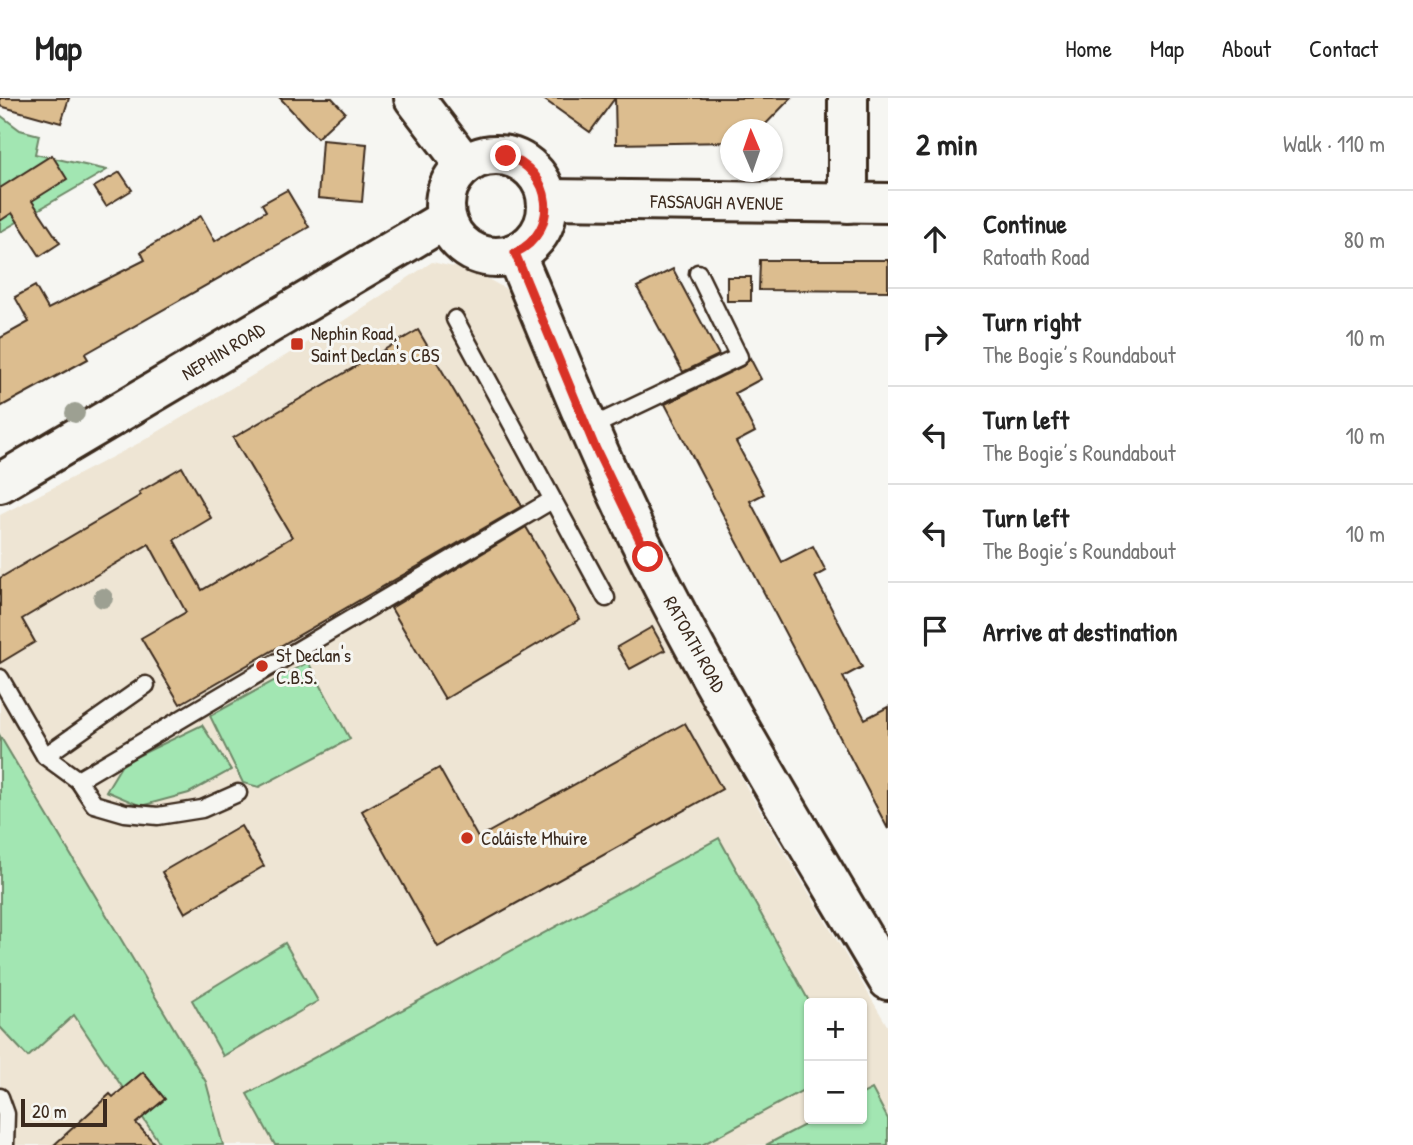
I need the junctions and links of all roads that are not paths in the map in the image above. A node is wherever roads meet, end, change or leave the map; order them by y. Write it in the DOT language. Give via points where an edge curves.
graph roads {
  1 [pos="414,98"];
  2 [pos="848,98"];
  3 [pos="465,165"];
  4 [pos="547,199"];
  5 [pos="848,203"];
  6 [pos="888,203"];
  7 [pos="446,219"];
  8 [pos="515,253"];
  9 [pos="698,273"];
  10 [pos="454,319"];
  11 [pos="587,428"];
  12 [pos="0,483"];
  13 [pos="552,500"];
  14 [pos="606,598"];
  15 [pos="0,678"];
  16 [pos="146,685"];
  17 [pos="44,755"];
  18 [pos="78,780"];
  19 [pos="238,793"];
  20 [pos="888,981"];
  21 [pos="0,1097"];
  22 [pos="5,1145"];
  1 -- 3 [label="main road"];
  2 -- 5 [label="main road"];
  3 -- 4 [label="main road" via="488,155 515,158 538,177"];
  3 -- 7 [label="main road" via="448,186"];
  4 -- 5 [label="main road, FASSAUGH AVENUE"];
  4 -- 8 [label="main road" via="539,233"];
  5 -- 6 [label="main road, FASSAUGH AVENUE"];
  7 -- 8 [label="main road" via="454,236 480,255"];
  7 -- 12 [label="main road, NEPHIN ROAD"];
  8 -- 11 [label="main road, RATOATH ROAD"];
  9 -- 11 [label="lane" via="739,357"];
  10 -- 13 [label="lane"];
  11 -- 20 [label="main road, RATOATH ROAD" via="674,606"];
  13 -- 14 [label="lane"];
  13 -- 18 [label="lane"];
  15 -- 17 [label="lane"];
  16 -- 17 [label="lane"];
  17 -- 18 [label="lane"];
  18 -- 19 [label="lane" via="94,804 158,816 202,809"];
  21 -- 22 [label="lane" via="6,1114"];
}
